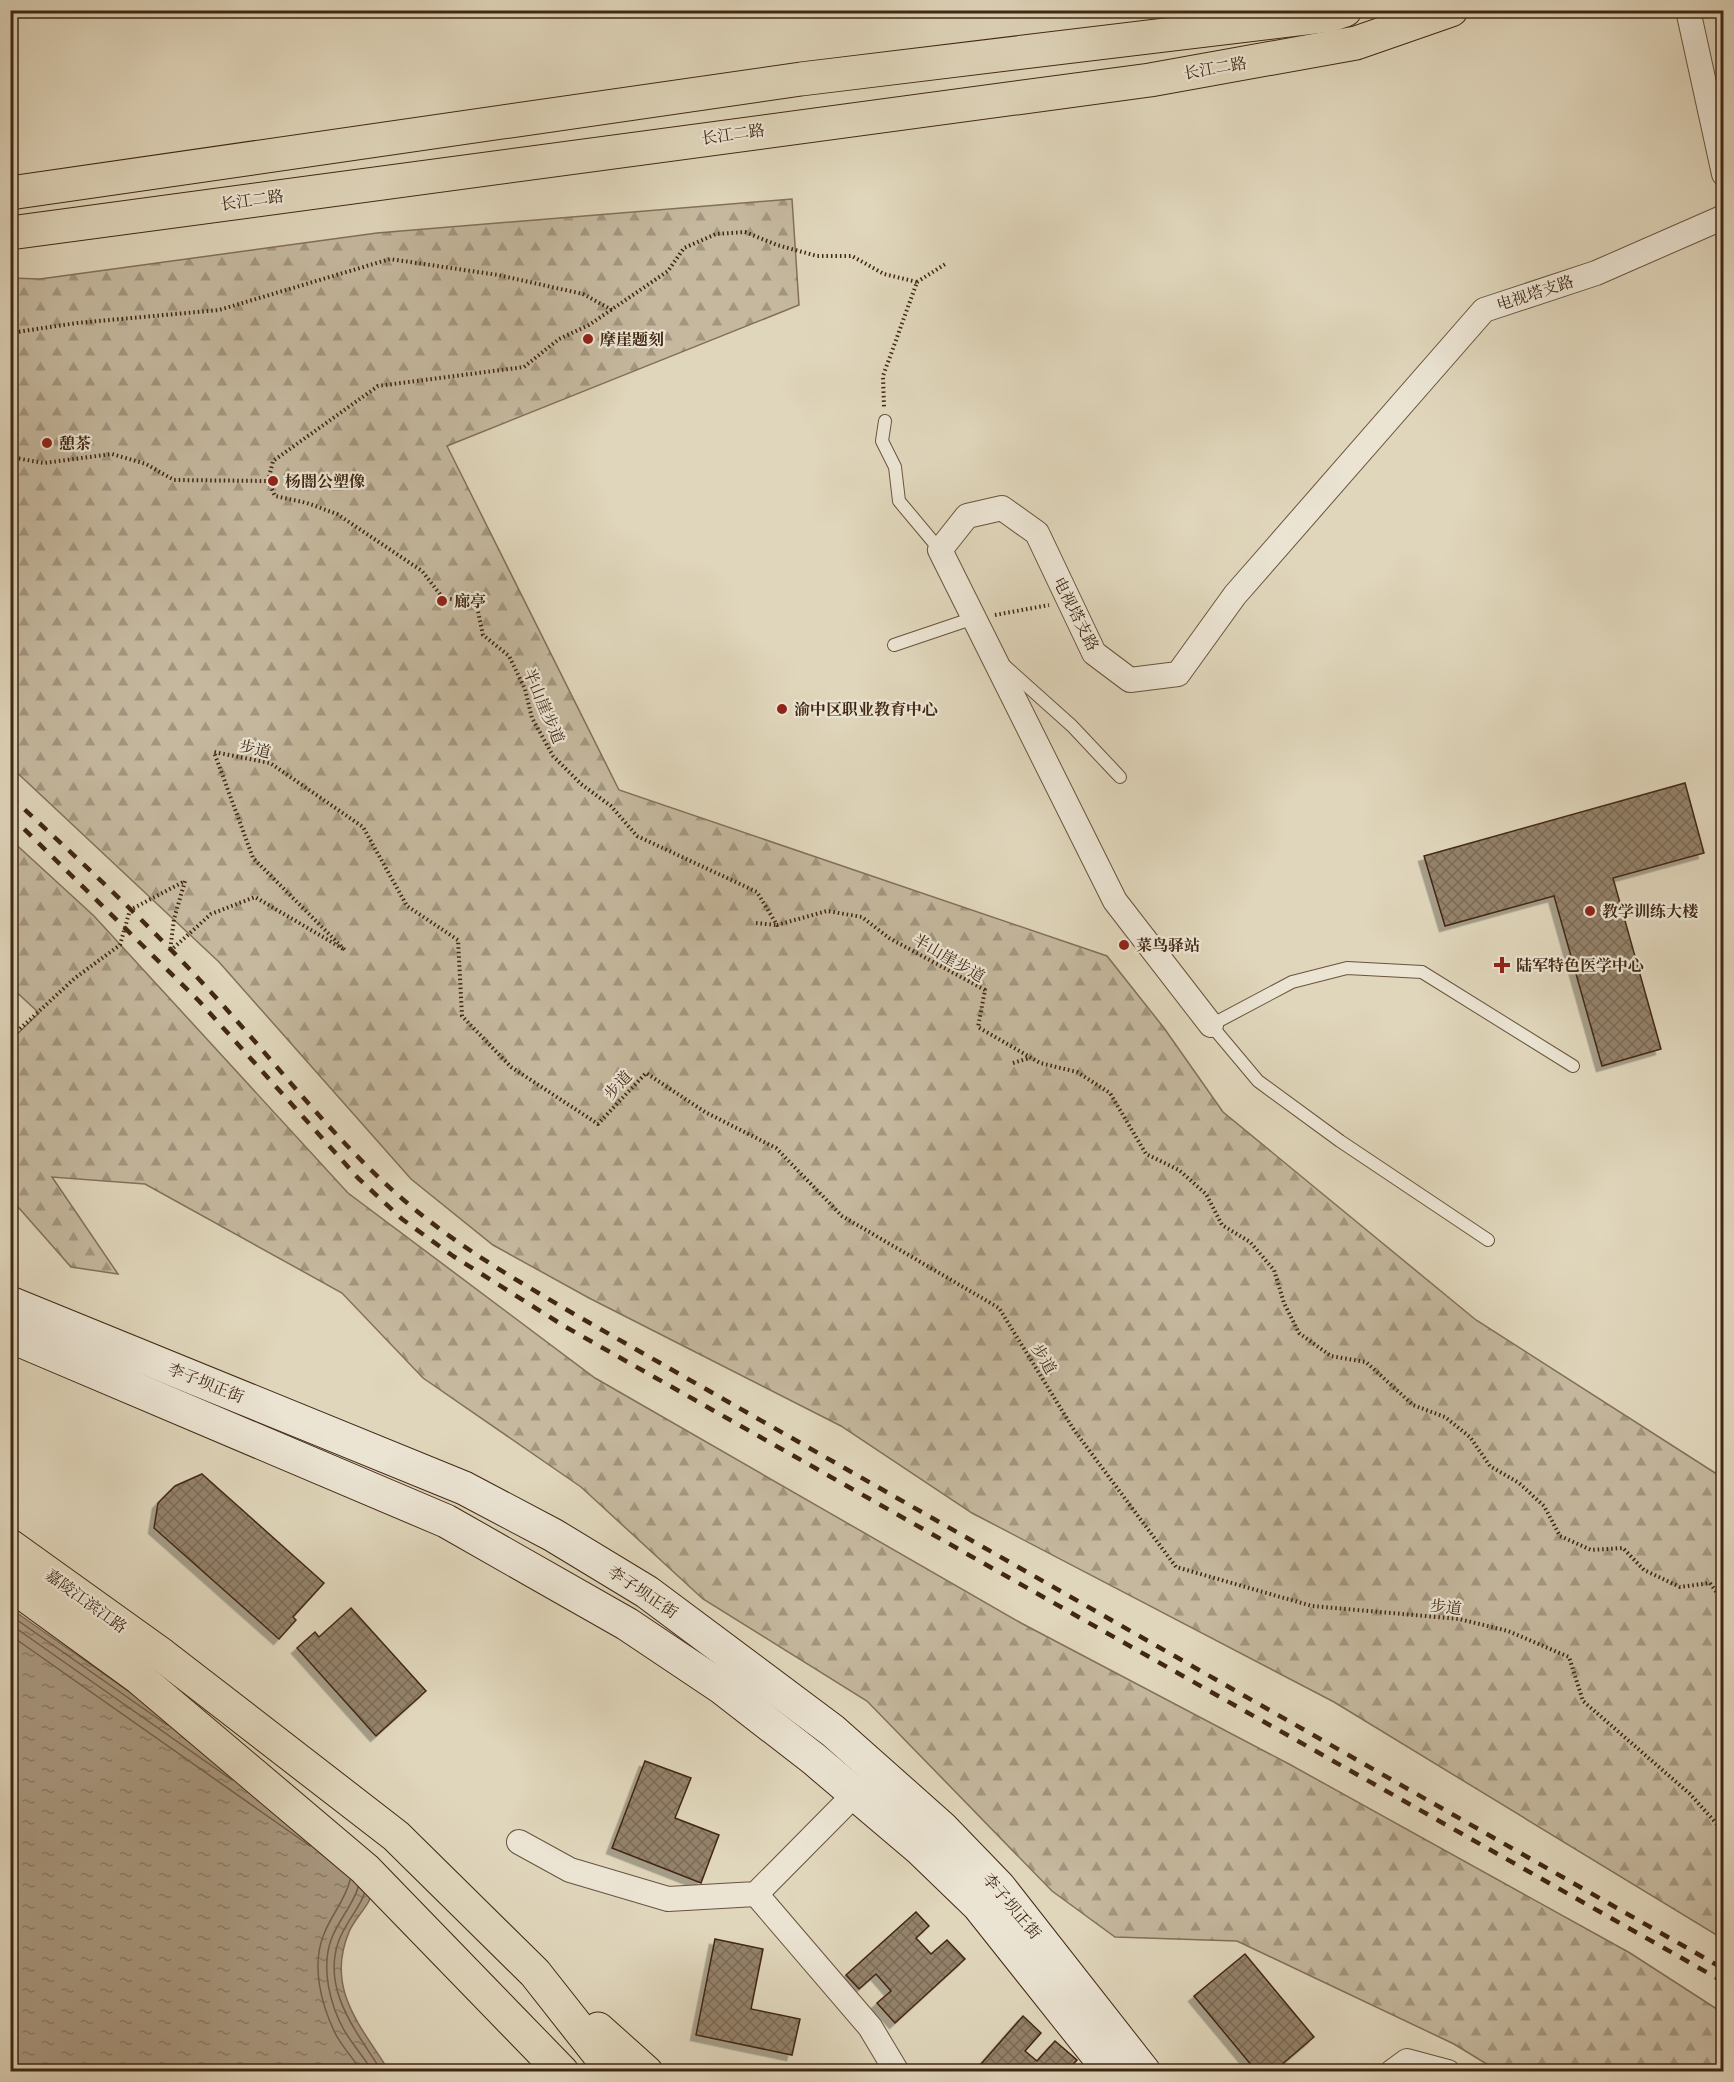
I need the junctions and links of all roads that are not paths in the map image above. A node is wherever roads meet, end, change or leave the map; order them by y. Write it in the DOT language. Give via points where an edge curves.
graph roads {
  1 [pos="1345,10"];
  2 [pos="1451,10"];
  3 [pos="1688,10"];
  4 [pos="1724,174"];
  5 [pos="10,193"];
  6 [pos="1724,217"];
  7 [pos="10,233"];
  8 [pos="885,421"];
  9 [pos="940,550"];
  10 [pos="974,618"];
  11 [pos="894,645"];
  12 [pos="993,655"];
  13 [pos="1120,777"];
  14 [pos="1211,1025"];
  15 [pos="1572,1066"];
  16 [pos="1488,1240"];
  17 [pos="10,1303"];
  18 [pos="10,1336"];
  19 [pos="10,1546"];
  20 [pos="10,1584"];
  21 [pos="856,1793"];
  22 [pos="519,1842"];
  23 [pos="756,1894"];
  24 [pos="535,1972"];
  25 [pos="562,2072"];
  26 [pos="613,2072"];
  27 [pos="646,2072"];
  28 [pos="897,2072"];
  29 [pos="1111,2072"];
  30 [pos="1144,2072"];
  31 [pos="1392,2072"];
  32 [pos="1448,2072"];
  1 -- 5 [label="main road" via="1319,17 801,79"];
  2 -- 7 [label="main road, 长江二路" via="1356,43 1150,80"];
  3 -- 4 [label="street"];
  6 -- 9 [label="street, 电视塔支路" via="1596,273 1484,310 1235,595 1178,674 1130,680 1094,653 1037,533 1002,508 967,516"];
  8 -- 9 [label="lane" via="882,441 895,467 899,501"];
  9 -- 10 [label="street"];
  10 -- 11 [label="lane"];
  10 -- 12 [label="street"];
  12 -- 13 [label="lane" via="1072,726"];
  12 -- 14 [label="street" via="1115,901"];
  14 -- 15 [label="lane" via="1292,982 1347,968 1422,972"];
  14 -- 16 [label="lane" via="1258,1081"];
  17 -- 30 [label="main road, 李子坝正街" via="464,1488 553,1535 647,1592 833,1731 941,1827 999,1887"];
  18 -- 21 [label="main road, 李子坝正街" via="446,1521 627,1624 721,1687"];
  19 -- 24 [label="main road, 嘉陵江滨江路" via="162,1655 396,1836"];
  20 -- 25 [label="main road, 嘉陵江滨江路" via="138,1677 365,1869"];
  21 -- 23 [label="street"];
  21 -- 29 [label="main road, 李子坝正街" via="979,1906"];
  22 -- 23 [label="street" via="570,1870 668,1899"];
  23 -- 28 [label="street" via="870,2027"];
  24 -- 26 [label="main road"];
  24 -- 27 [label="main road"];
  31 -- 32 [label="street" via="1407,2061"];
}
